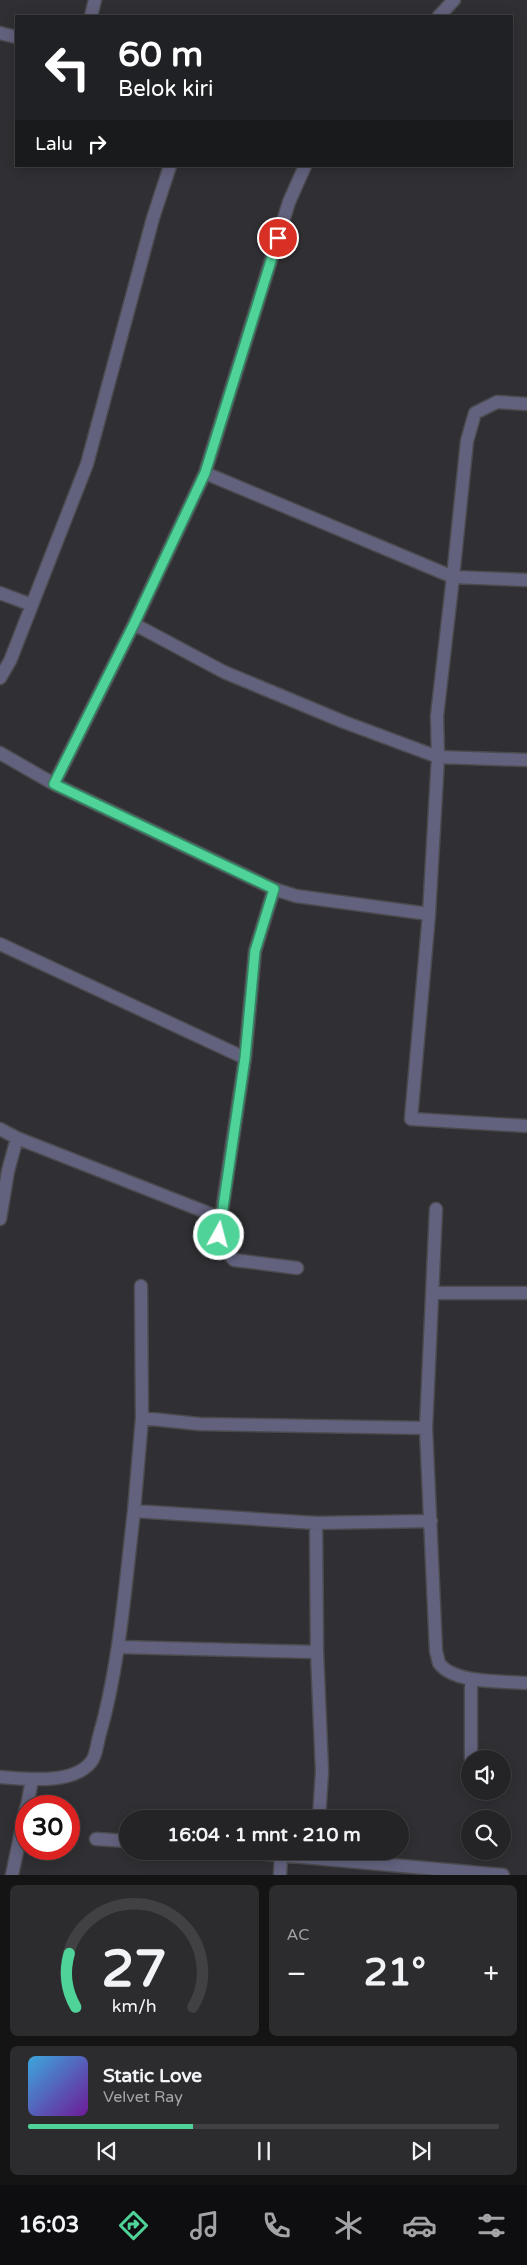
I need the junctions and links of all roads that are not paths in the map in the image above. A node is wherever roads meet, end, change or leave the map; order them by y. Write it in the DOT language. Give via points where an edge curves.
graph roads {
  1 [pos="95,0"];
  2 [pos="454,0"];
  3 [pos="91,15"];
  4 [pos="440,15"];
  5 [pos="0,33"];
  6 [pos="15,38"];
  7 [pos="170,167"];
  8 [pos="305,167"];
  9 [pos="527,404"];
  10 [pos="205,473"];
  11 [pos="453,577"];
  12 [pos="527,580"];
  13 [pos="0,593"];
  14 [pos="32,605"];
  15 [pos="134,624"];
  16 [pos="0,678"];
  17 [pos="0,753"];
  18 [pos="438,757"];
  19 [pos="527,760"];
  20 [pos="54,784"];
  21 [pos="274,889"];
  22 [pos="428,914"];
  23 [pos="0,944"];
  24 [pos="245,1058"];
  25 [pos="527,1126"];
  26 [pos="0,1129"];
  27 [pos="17,1138"];
  28 [pos="4,1169"];
  29 [pos="436,1209"];
  30 [pos="221,1218"];
  31 [pos="0,1219"];
  32 [pos="297,1268"];
  33 [pos="142,1286"];
  34 [pos="433,1293"];
  35 [pos="527,1293"];
  36 [pos="142,1418"];
  37 [pos="426,1428"];
  38 [pos="134,1511"];
  39 [pos="431,1521"];
  40 [pos="316,1523"];
  41 [pos="118,1647"];
  42 [pos="317,1652"];
  43 [pos="471,1679"];
  44 [pos="527,1683"];
  45 [pos="471,1750"];
  46 [pos="0,1776"];
  47 [pos="32,1780"];
  48 [pos="29,1795"];
  49 [pos="319,1810"];
  50 [pos="96,1838"];
  51 [pos="119,1840"];
  52 [pos="15,1860"];
  53 [pos="281,1860"];
  54 [pos="362,1860"];
  55 [pos="12,1875"];
  56 [pos="280,1875"];
  57 [pos="503,1875"];
  1 -- 3 [label="street"];
  2 -- 4 [label="street"];
  5 -- 6 [label="street"];
  7 -- 14 [label="street" via="87,464"];
  8 -- 10 [label="street" via="289,202"];
  9 -- 11 [label="street" via="497,402 475,413 467,441"];
  10 -- 11 [label="street"];
  10 -- 15 [label="street"];
  11 -- 12 [label="street"];
  11 -- 18 [label="street" via="437,716"];
  13 -- 14 [label="street"];
  14 -- 16 [label="street"];
  15 -- 18 [label="street" via="224,672"];
  15 -- 20 [label="street"];
  17 -- 20 [label="street"];
  18 -- 19 [label="street"];
  18 -- 22 [label="street"];
  20 -- 21 [label="street"];
  21 -- 22 [label="street" via="296,896"];
  21 -- 24 [label="street" via="255,951"];
  22 -- 25 [label="street" via="411,1119"];
  23 -- 24 [label="street"];
  24 -- 30 [label="street"];
  26 -- 27 [label="street"];
  27 -- 28 [label="street"];
  27 -- 30 [label="street"];
  28 -- 31 [label="street"];
  29 -- 34 [label="street"];
  30 -- 32 [label="street" via="219,1235 224,1249 234,1260"];
  33 -- 36 [label="street"];
  34 -- 35 [label="street"];
  34 -- 37 [label="street"];
  36 -- 37 [label="street" via="199,1424"];
  36 -- 38 [label="street"];
  37 -- 39 [label="street"];
  38 -- 40 [label="street"];
  38 -- 41 [label="street"];
  39 -- 40 [label="street"];
  39 -- 43 [label="street" via="439,1663 451,1672"];
  40 -- 42 [label="street"];
  41 -- 42 [label="street"];
  41 -- 47 [label="street" via="92,1762 71,1776"];
  42 -- 49 [label="street" via="322,1771"];
  43 -- 44 [label="street"];
  43 -- 45 [label="street"];
  46 -- 47 [label="street"];
  47 -- 48 [label="street"];
  50 -- 51 [label="street"];
  52 -- 55 [label="street"];
  53 -- 56 [label="street"];
  54 -- 57 [label="street"];
}
